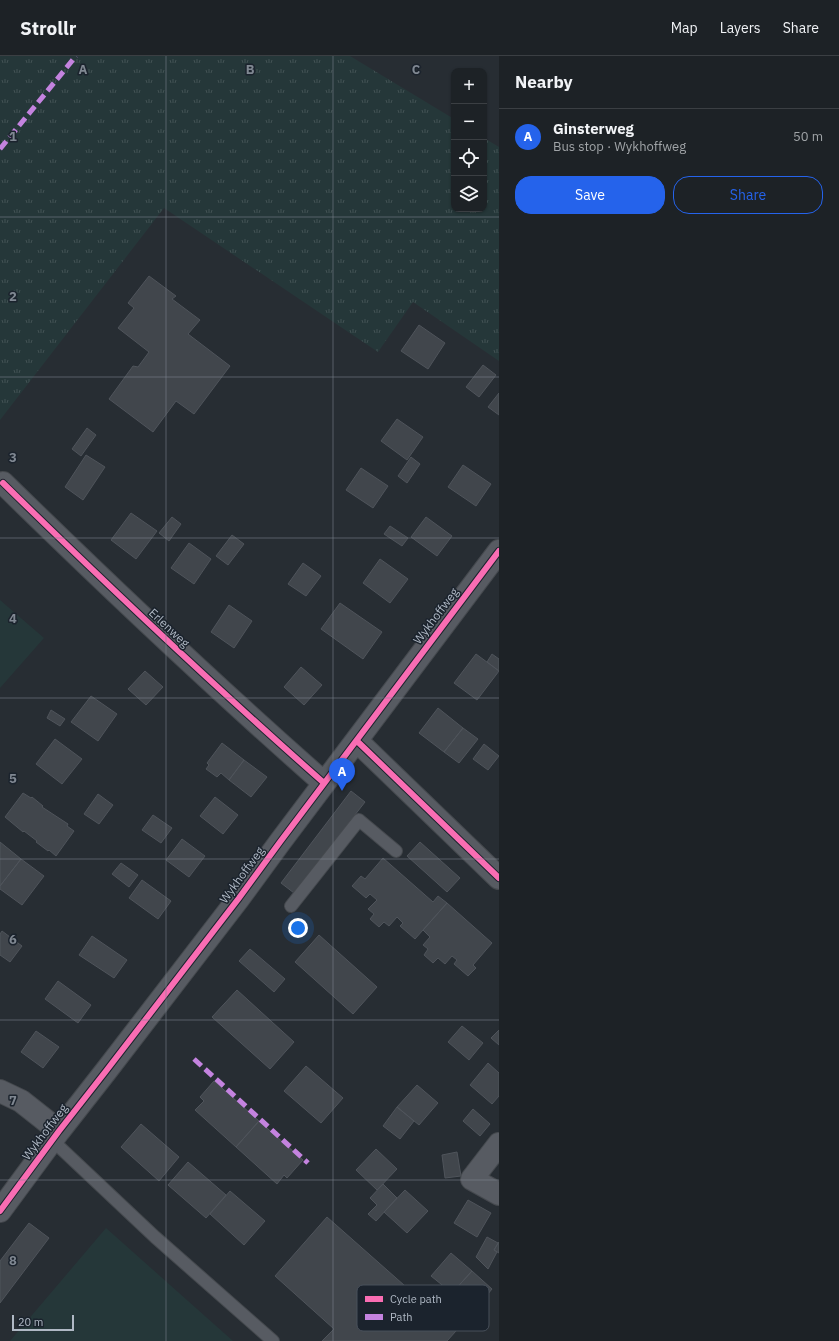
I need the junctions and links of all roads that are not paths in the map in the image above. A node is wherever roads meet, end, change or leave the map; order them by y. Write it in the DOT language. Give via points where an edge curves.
graph roads {
  1 [pos="3,483"];
  2 [pos="499,551"];
  3 [pos="356,741"];
  4 [pos="324,783"];
  5 [pos="396,850"];
  6 [pos="499,878"];
  7 [pos="291,906"];
  8 [pos="0,1091"];
  9 [pos="55,1136"];
  10 [pos="499,1144"];
  11 [pos="499,1194"];
  12 [pos="0,1211"];
  13 [pos="273,1341"];
  1 -- 4 [label="street, Erlenweg" via="160,634"];
  2 -- 3 [label="street, Wykhoffweg"];
  3 -- 4 [label="street, Wykhoffweg"];
  3 -- 6 [label="street"];
  4 -- 9 [label="street, Wykhoffweg" via="239,898"];
  5 -- 7 [label="lane" via="359,820"];
  8 -- 9 [label="street" via="21,1101"];
  9 -- 12 [label="street, Wykhoffweg"];
  9 -- 13 [label="lane" via="161,1242"];
  10 -- 11 [label="street" via="472,1179"];
}
